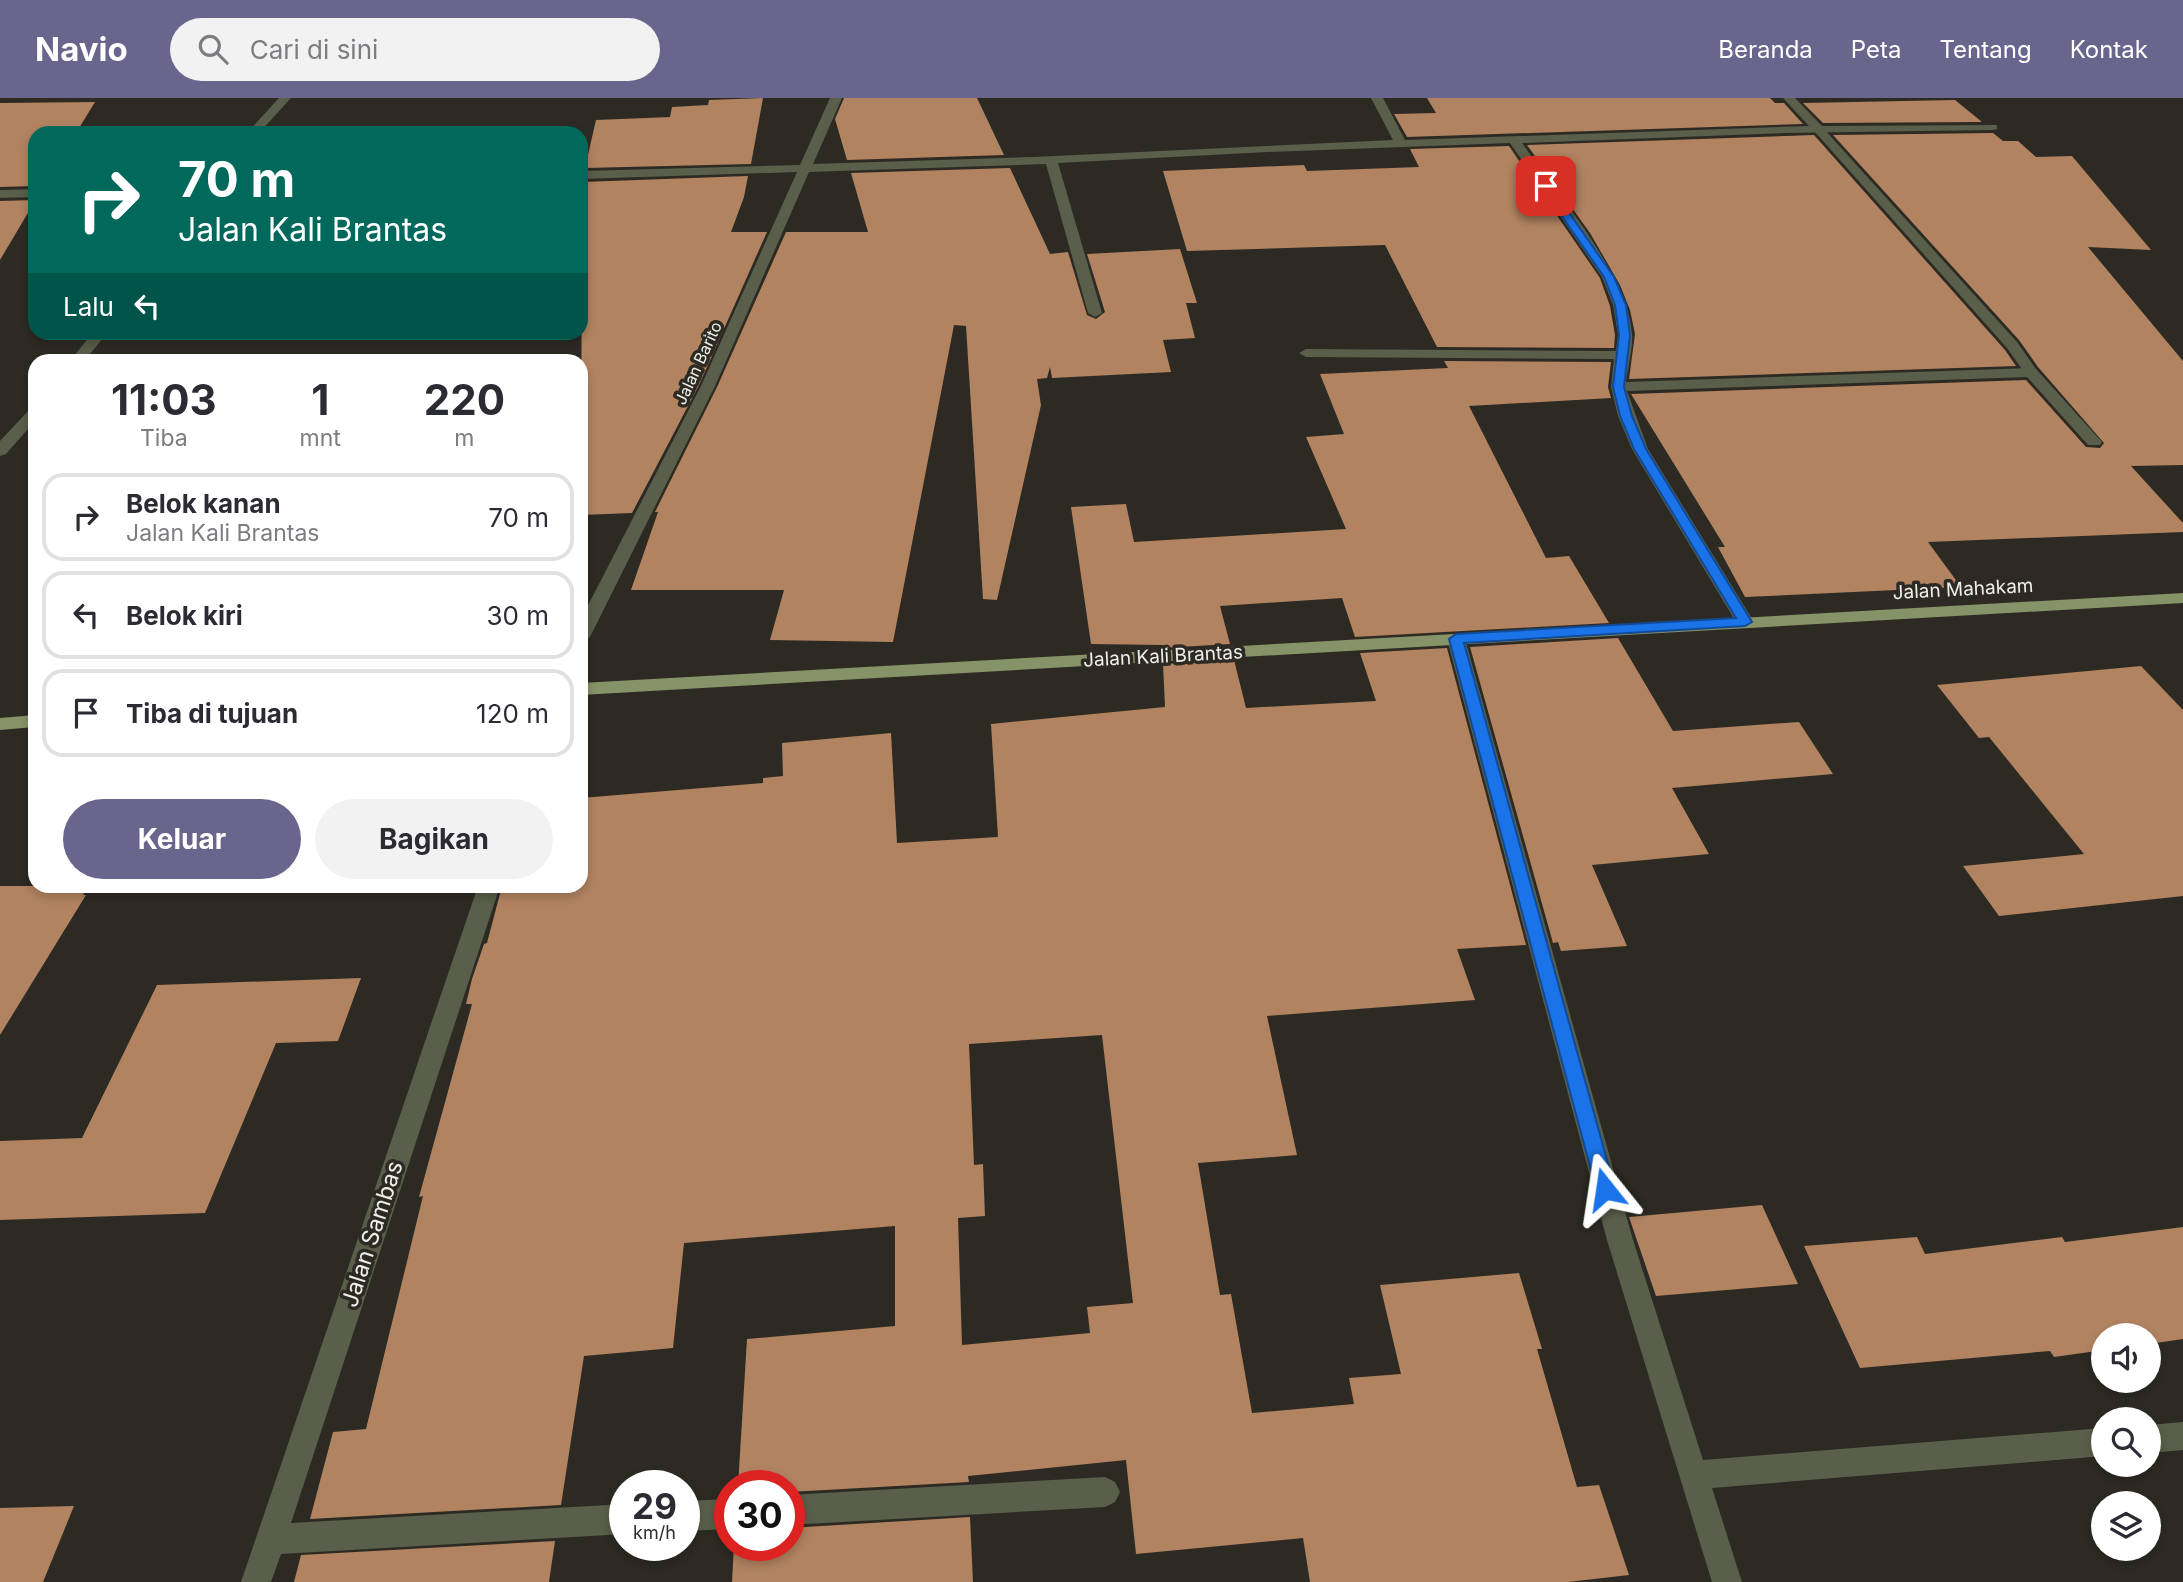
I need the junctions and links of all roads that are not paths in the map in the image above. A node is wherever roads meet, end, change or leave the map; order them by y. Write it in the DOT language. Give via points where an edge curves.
graph roads {
  1 [pos="285,98"];
  2 [pos="836,98"];
  3 [pos="1377,98"];
  4 [pos="1789,98"];
  5 [pos="259,126"];
  6 [pos="1993,127"];
  7 [pos="1819,130"];
  8 [pos="1514,140"];
  9 [pos="1401,144"];
  10 [pos="1051,160"];
  11 [pos="806,168"];
  12 [pos="588,175"];
  13 [pos="28,193"];
  14 [pos="0,194"];
  15 [pos="1095,313"];
  16 [pos="94,340"];
  17 [pos="1306,353"];
  18 [pos="83,354"];
  19 [pos="1622,355"];
  20 [pos="2031,372"];
  21 [pos="1618,387"];
  22 [pos="28,420"];
  23 [pos="2094,442"];
  24 [pos="0,450"];
  25 [pos="2183,598"];
  26 [pos="1745,622"];
  27 [pos="588,623"];
  28 [pos="1456,639"];
  29 [pos="588,689"];
  30 [pos="28,722"];
  31 [pos="0,724"];
  32 [pos="487,893"];
  33 [pos="2183,1436"];
  34 [pos="2161,1438"];
  35 [pos="2091,1443"];
  36 [pos="1694,1475"];
  37 [pos="1105,1492"];
  38 [pos="805,1509"];
  39 [pos="609,1521"];
  40 [pos="270,1539"];
  41 [pos="256,1582"];
  42 [pos="1727,1582"];
  1 -- 5 [label="street"];
  2 -- 11 [label="street, Jalan Barito"];
  3 -- 9 [label="street"];
  4 -- 7 [label="street"];
  6 -- 7 [label="street"];
  7 -- 8 [label="street"];
  7 -- 20 [label="street"];
  8 -- 9 [label="street"];
  8 -- 19 [label="street" via="1609,277 1625,335"];
  9 -- 10 [label="street"];
  10 -- 11 [label="street"];
  10 -- 15 [label="street"];
  11 -- 12 [label="street"];
  11 -- 27 [label="street, Jalan Barito" via="708,387"];
  13 -- 14 [label="street"];
  16 -- 18 [label="street"];
  17 -- 19 [label="street"];
  19 -- 21 [label="street"];
  20 -- 21 [label="street"];
  20 -- 23 [label="street"];
  21 -- 26 [label="street" via="1640,449"];
  22 -- 24 [label="street"];
  25 -- 26 [label="main road, Jalan Mahakam"];
  26 -- 28 [label="main road, Jalan Kali Brantas"];
  28 -- 29 [label="main road, Jalan Kali Brantas"];
  28 -- 36 [label="street" via="1620,1240"];
  30 -- 31 [label="main road"];
  32 -- 40 [label="street, Jalan Sambas"];
  33 -- 34 [label="street"];
  35 -- 36 [label="street"];
  36 -- 42 [label="street"];
  37 -- 38 [label="street"];
  39 -- 40 [label="street"];
  40 -- 41 [label="street, Jalan Sambas"];
}
